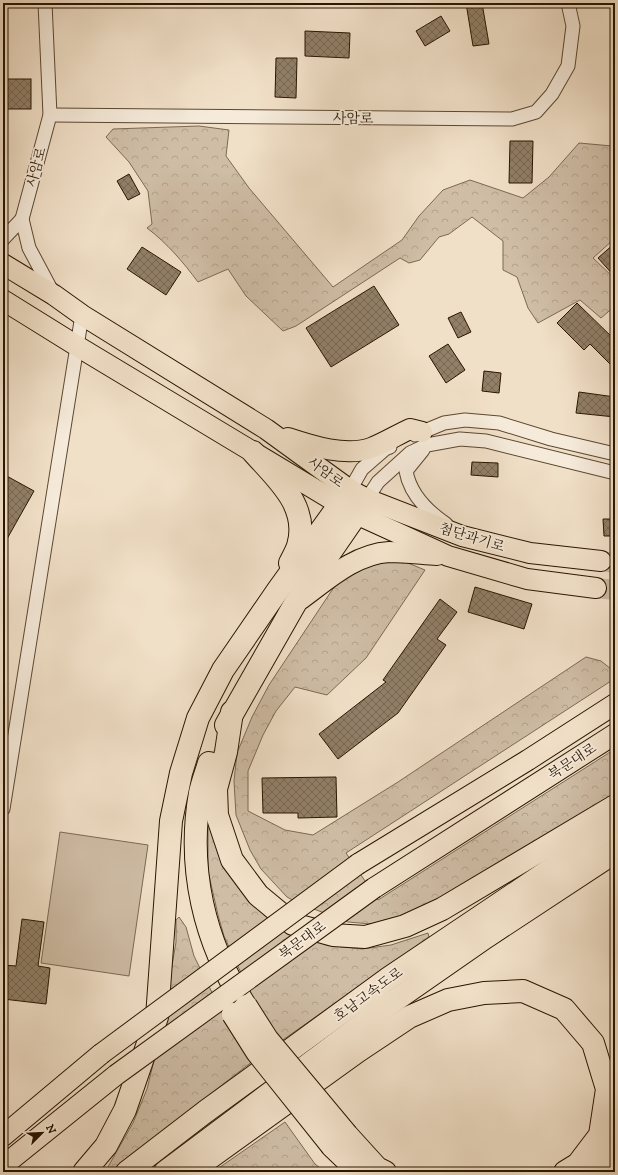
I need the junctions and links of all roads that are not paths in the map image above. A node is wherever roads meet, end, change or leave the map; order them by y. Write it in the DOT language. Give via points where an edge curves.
graph roads {
  1 [pos="45,3"];
  2 [pos="568,3"];
  3 [pos="50,115"];
  4 [pos="22,219"];
  5 [pos="3,239"];
  6 [pos="3,264"];
  7 [pos="54,295"];
  8 [pos="3,300"];
  9 [pos="82,315"];
  10 [pos="77,346"];
  11 [pos="266,429"];
  12 [pos="424,439"];
  13 [pos="253,452"];
  14 [pos="615,454"];
  15 [pos="615,473"];
  16 [pos="353,502"];
  17 [pos="462,536"];
  18 [pos="448,556"];
  19 [pos="601,561"];
  20 [pos="596,588"];
  21 [pos="278,590"];
  22 [pos="296,602"];
  23 [pos="615,704"];
  24 [pos="232,712"];
  25 [pos="615,734"];
  26 [pos="181,773"];
  27 [pos="615,806"];
  28 [pos="3,809"];
  29 [pos="615,826"];
  30 [pos="615,852"];
  31 [pos="240,1010"];
  32 [pos="3,1136"];
  33 [pos="340,1141"];
  34 [pos="615,1145"];
  35 [pos="3,1166"];
  36 [pos="84,1172"];
  37 [pos="126,1172"];
  38 [pos="165,1172"];
  39 [pos="190,1172"];
  40 [pos="359,1172"];
  41 [pos="385,1172"];
  42 [pos="565,1172"];
  43 [pos="595,1172"];
  1 -- 3 [label="street, 사암로"];
  2 -- 3 [label="street, 사암로" via="573,26 568,66 552,94 536,112 512,119"];
  3 -- 4 [label="street, 사암로"];
  4 -- 5 [label="street, 사암로"];
  4 -- 7 [label="street, 사암로" via="29,248"];
  6 -- 7 [label="main road, 사암로"];
  7 -- 9 [label="main road, 사암로"];
  8 -- 10 [label="main road, 사암로"];
  9 -- 10 [label="street"];
  9 -- 11 [label="main road, 사암로"];
  10 -- 13 [label="main road, 사암로"];
  10 -- 28 [label="street"];
  11 -- 12 [label="main road" via="316,447 345,451 370,448 410,429"];
  11 -- 16 [label="main road, 사암로"];
  12 -- 14 [label="street, 사암로" via="444,423 465,420 499,423 551,439"];
  12 -- 15 [label="street, 사암로" via="486,441"];
  12 -- 16 [label="street, 사암로"];
  12 -- 16 [label="street, 사암로" via="385,449 362,469"];
  12 -- 17 [label="street, 사암로" via="406,471 408,481 422,503 437,518"];
  13 -- 16 [label="main road, 사암로"];
  13 -- 21 [label="highway" via="285,488 298,510 298,545"];
  16 -- 17 [label="main road, 첨단과기로"];
  16 -- 18 [label="main road, 사암로"];
  16 -- 21 [label="highway"];
  16 -- 22 [label="highway"];
  17 -- 19 [label="main road, 첨단과기로" via="530,553"];
  18 -- 20 [label="main road, 첨단과기로" via="527,579"];
  18 -- 22 [label="main road" via="388,552 365,557 340,570"];
  21 -- 26 [label="highway" via="223,670 198,718"];
  22 -- 24 [label="highway"];
  23 -- 32 [label="main road, 북문대로, bridge" via="358,864 101,1054"];
  24 -- 27 [label="highway" via="226,752 216,789 217,815 232,860 258,896 293,924 333,935 365,937 405,926 442,910"];
  24 -- 31 [label="highway" via="212,750 201,792 195,838 198,883 205,921 234,989"];
  25 -- 35 [label="main road, 북문대로, bridge" via="374,888 116,1075"];
  26 -- 31 [label="highway" via="182,868 194,934 203,957"];
  26 -- 36 [label="highway" via="171,821 157,1017 125,1110 106,1146"];
  29 -- 37 [label="highway, 호남고속도로" via="389,978"];
  30 -- 38 [label="highway, 호남고속도로" via="381,1010"];
  31 -- 33 [label="highway, bridge" via="267,1039"];
  33 -- 40 [label="highway"];
  33 -- 41 [label="highway"];
  34 -- 43 [label="highway"];
  39 -- 42 [label="highway" via="409,1017 448,1000 484,993 523,992 564,1009 584,1031 593,1043 607,1089 600,1135 578,1164"];
}
